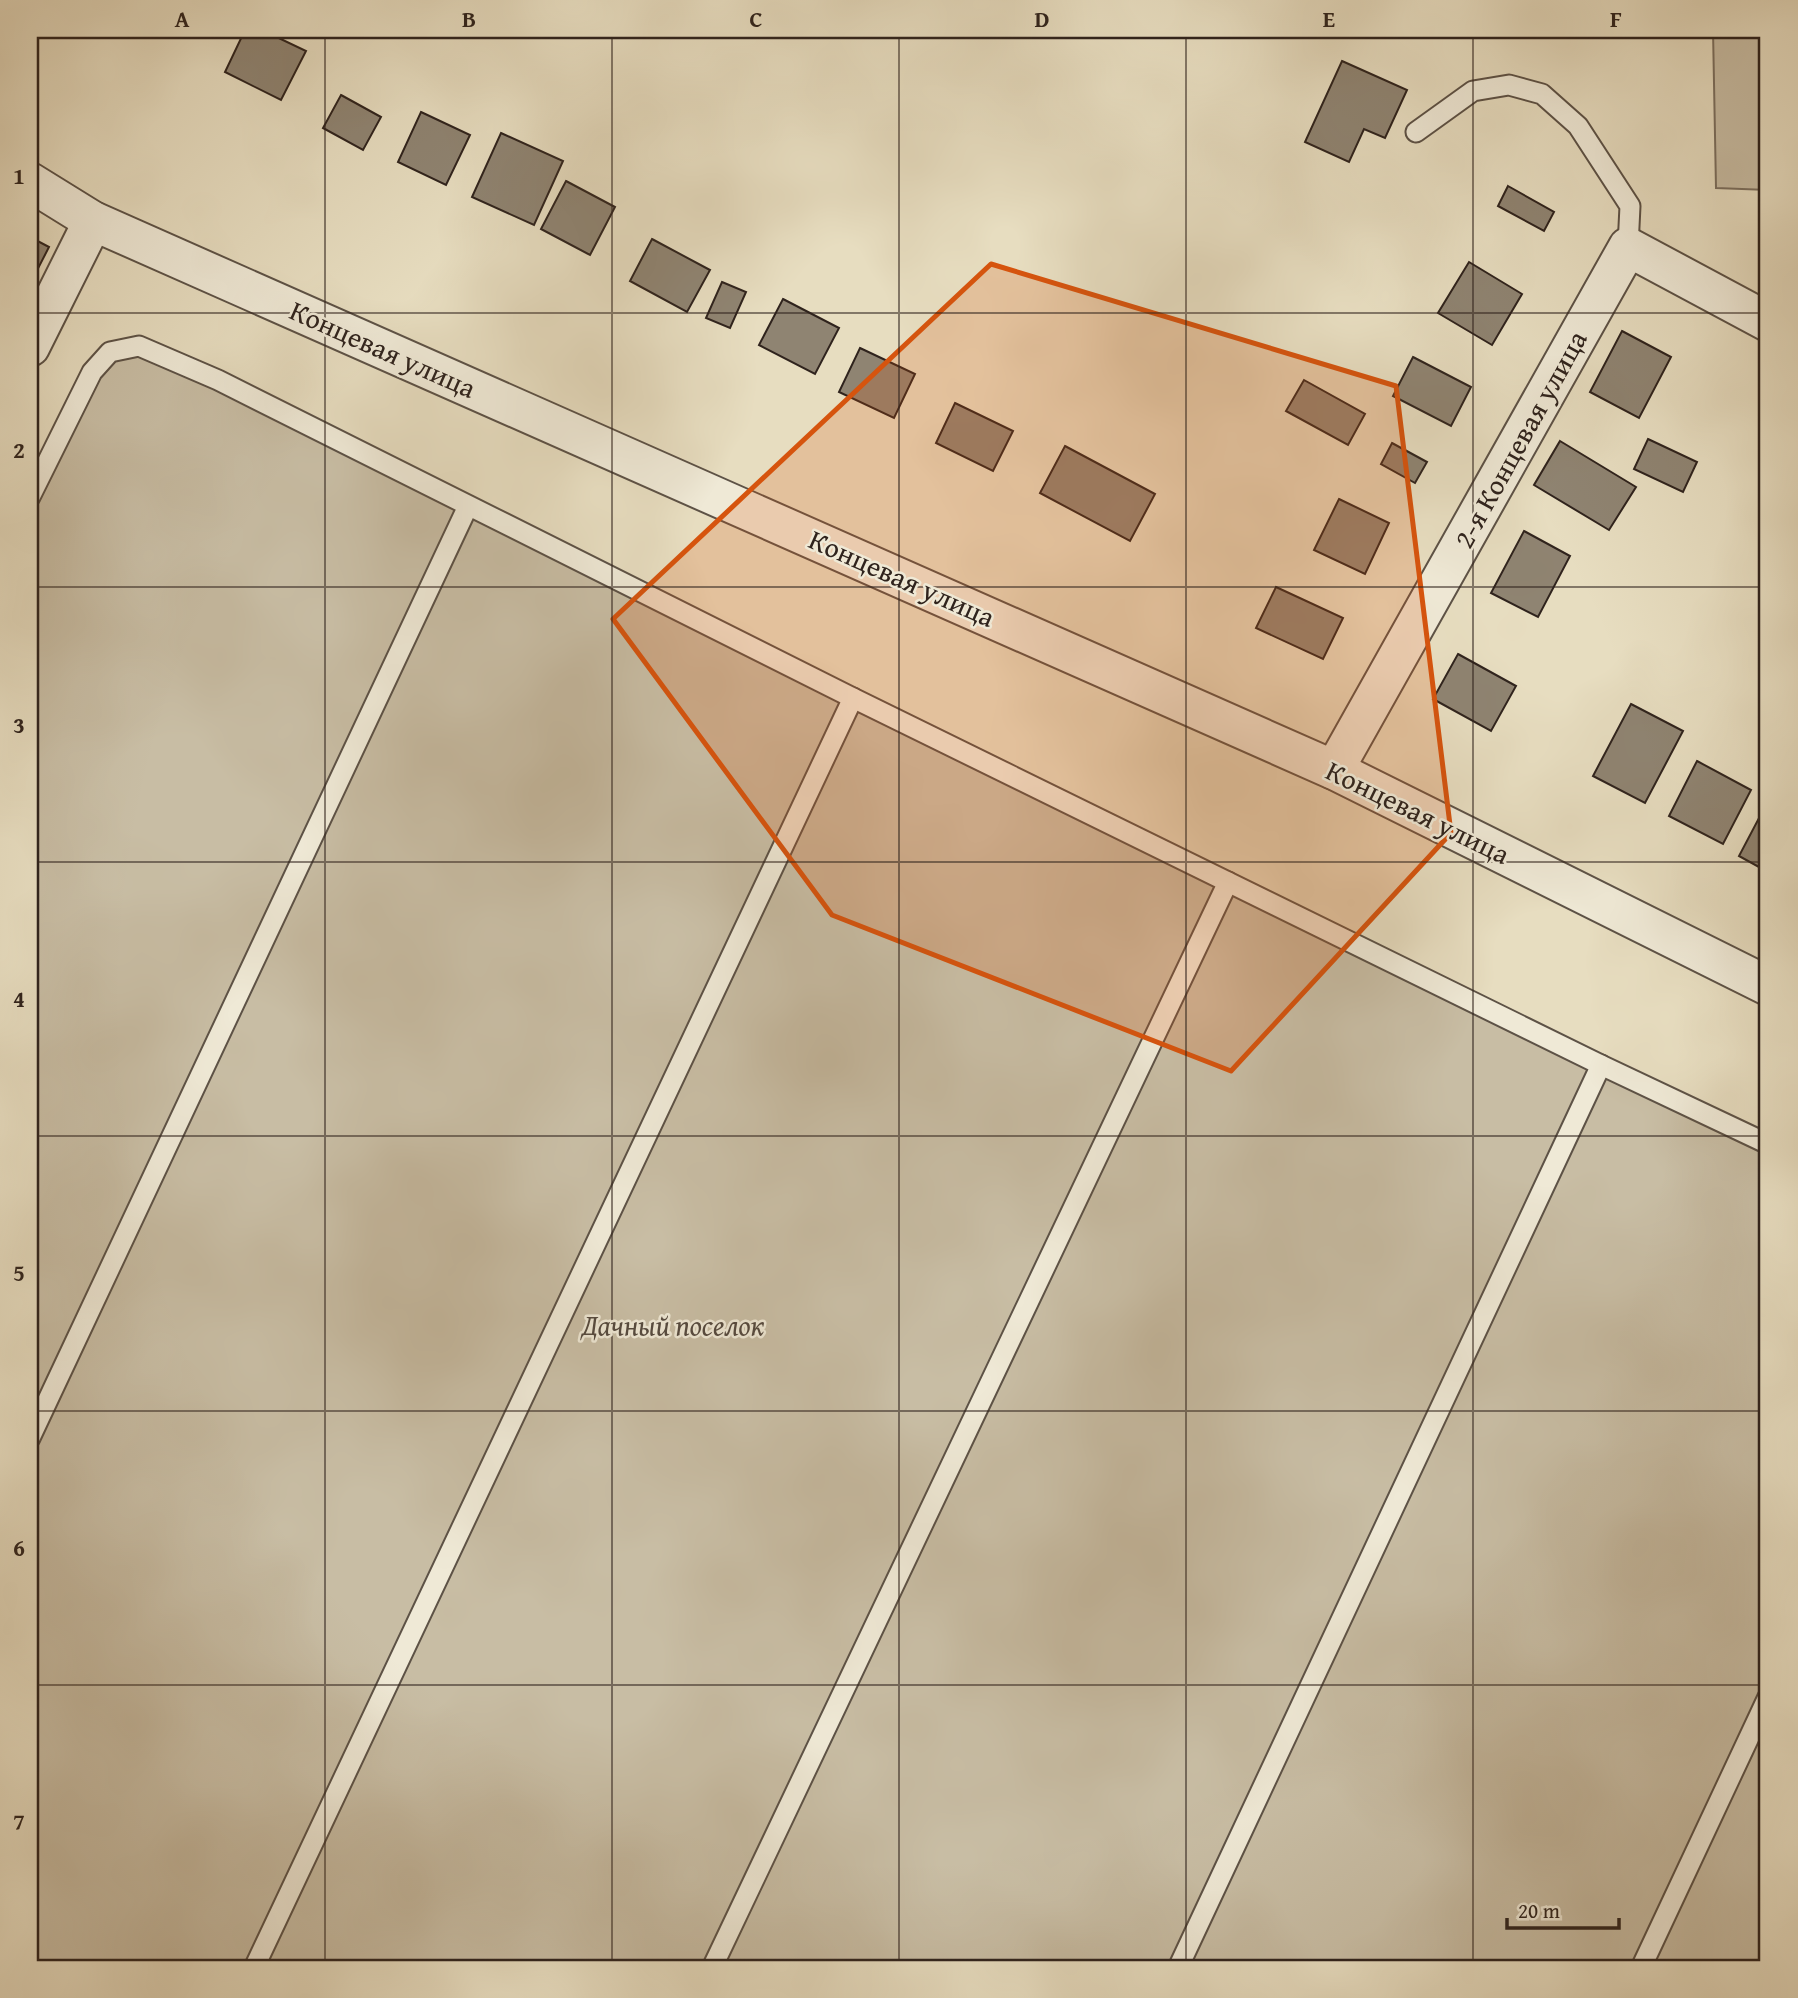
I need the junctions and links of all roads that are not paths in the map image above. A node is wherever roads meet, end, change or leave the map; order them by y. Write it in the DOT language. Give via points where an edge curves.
graph roads {
  1 [pos="1416,132"];
  2 [pos="30,182"];
  3 [pos="93,221"];
  4 [pos="1628,247"];
  5 [pos="1768,322"];
  6 [pos="30,347"];
  7 [pos="30,497"];
  8 [pos="468,506"];
  9 [pos="853,698"];
  10 [pos="1334,770"];
  11 [pos="1228,881"];
  12 [pos="1768,986"];
  13 [pos="1601,1065"];
  14 [pos="1768,1144"];
  15 [pos="30,1438"];
  16 [pos="1768,1697"];
  17 [pos="254,1968"];
  18 [pos="712,1968"];
  19 [pos="1178,1968"];
  20 [pos="1641,1968"];
  1 -- 4 [label="lane" via="1473,91 1510,85 1542,94 1578,126 1630,206"];
  2 -- 3 [label="street, Концевая улица"];
  3 -- 6 [label="street"];
  3 -- 10 [label="street, Концевая улица"];
  4 -- 5 [label="street"];
  4 -- 10 [label="street, 2-я Концевая улица"];
  7 -- 8 [label="lane" via="92,372 110,352 139,346 218,380"];
  8 -- 9 [label="lane"];
  8 -- 15 [label="lane"];
  9 -- 11 [label="lane"];
  9 -- 17 [label="lane"];
  10 -- 12 [label="street, Концевая улица"];
  11 -- 13 [label="lane"];
  11 -- 18 [label="lane"];
  13 -- 14 [label="lane"];
  13 -- 19 [label="lane"];
  16 -- 20 [label="lane"];
}
